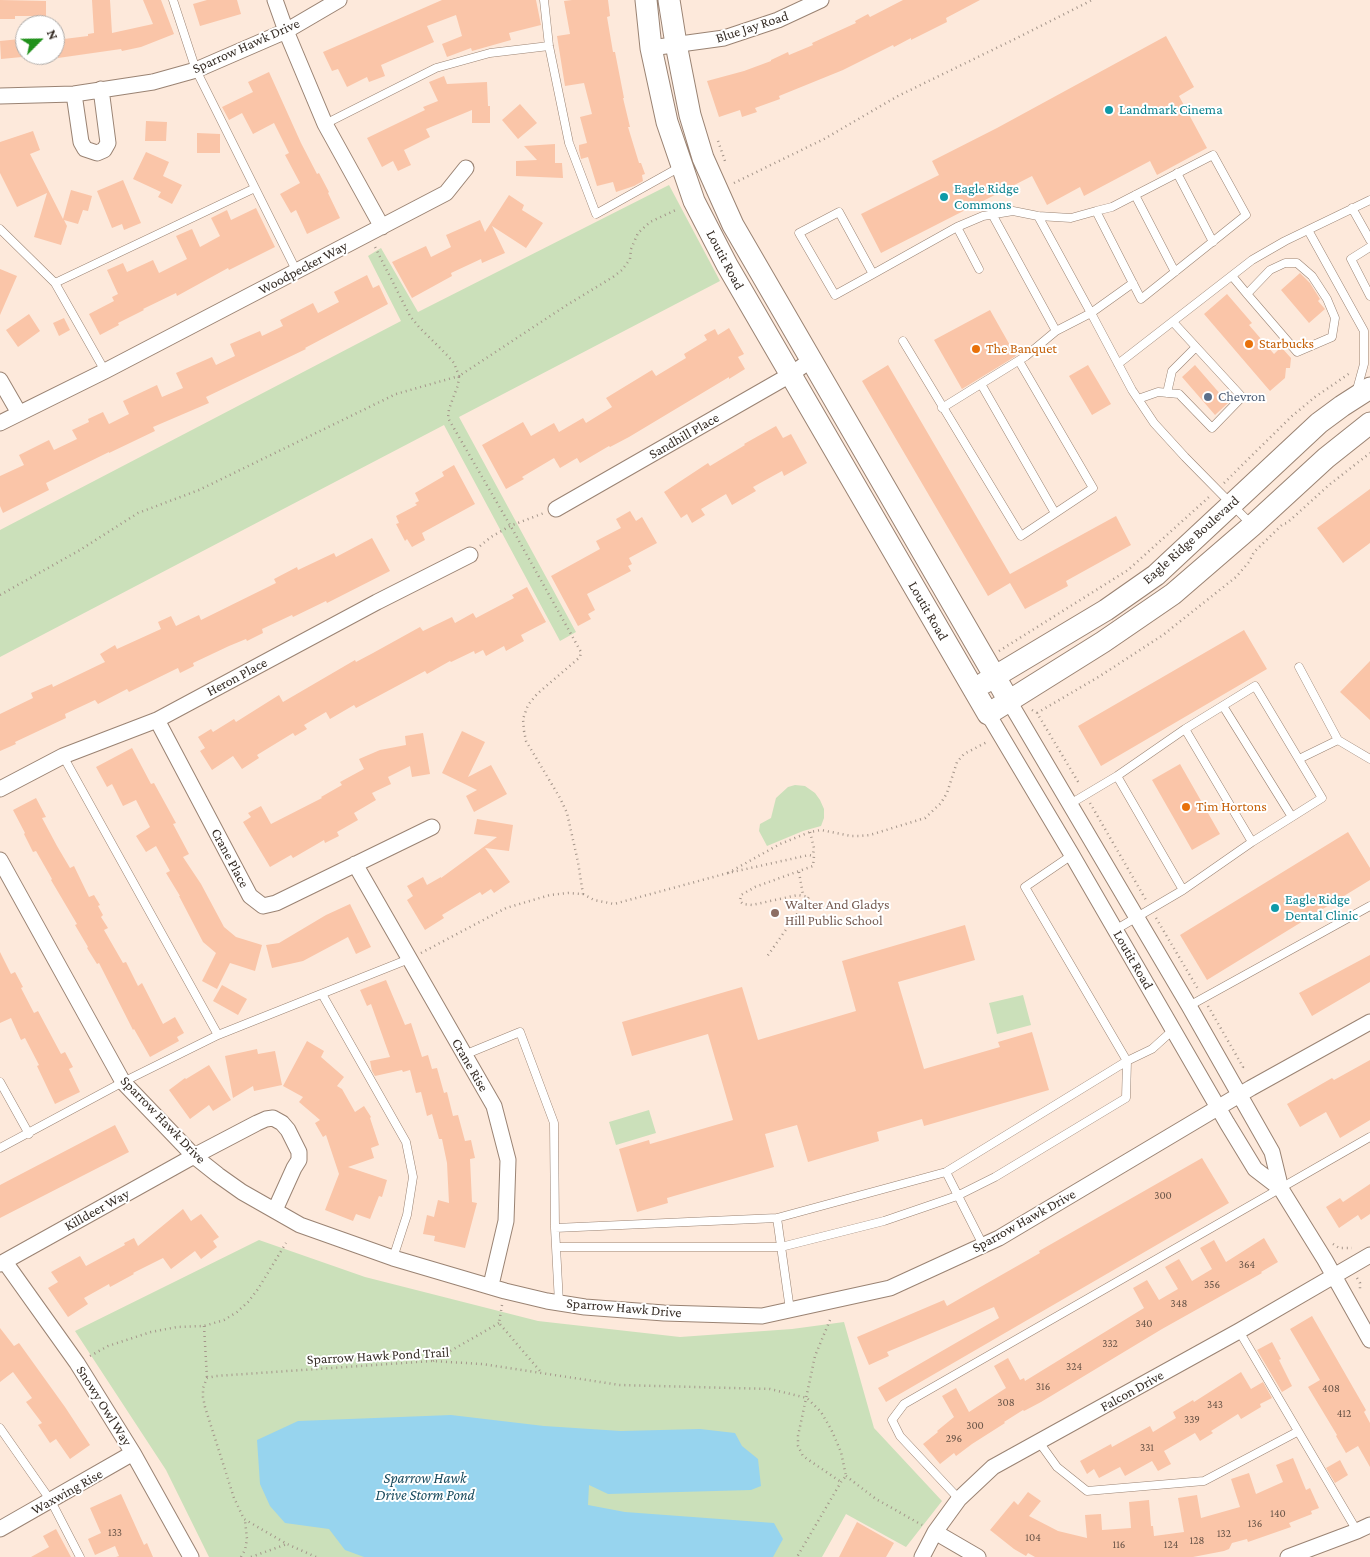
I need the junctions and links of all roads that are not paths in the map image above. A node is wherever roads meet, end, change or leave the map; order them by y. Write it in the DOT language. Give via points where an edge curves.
graph roads {
  1 [pos="173,0"];
  2 [pos="275,0"];
  3 [pos="340,0"];
  4 [pos="544,0"];
  5 [pos="646,0"];
  6 [pos="669,0"];
  7 [pos="821,0"];
  8 [pos="286,31"];
  9 [pos="676,44"];
  10 [pos="549,46"];
  11 [pos="651,48"];
  12 [pos="196,70"];
  13 [pos="101,89"];
  14 [pos="74,94"];
  15 [pos="0,96"];
  16 [pos="325,124"];
  17 [pos="681,166"];
  18 [pos="466,168"];
  19 [pos="1177,173"];
  20 [pos="255,188"];
  21 [pos="1135,195"];
  22 [pos="1370,200"];
  23 [pos="1352,208"];
  24 [pos="1096,211"];
  25 [pos="992,214"];
  26 [pos="1038,216"];
  27 [pos="382,227"];
  28 [pos="957,227"];
  29 [pos="0,229"];
  30 [pos="1308,230"];
  31 [pos="1370,240"];
  32 [pos="1213,242"];
  33 [pos="1370,247"];
  34 [pos="979,269"];
  35 [pos="297,272"];
  36 [pos="1175,272"];
  37 [pos="873,274"];
  38 [pos="1232,276"];
  39 [pos="55,283"];
  40 [pos="1133,284"];
  41 [pos="1247,294"];
  42 [pos="1370,296"];
  43 [pos="1091,313"];
  44 [pos="1173,322"];
  45 [pos="1056,331"];
  46 [pos="1367,333"];
  47 [pos="903,341"];
  48 [pos="1196,347"];
  49 [pos="811,360"];
  50 [pos="1019,361"];
  51 [pos="1118,364"];
  52 [pos="105,371"];
  53 [pos="790,375"];
  54 [pos="0,380"];
  55 [pos="981,384"];
  56 [pos="1167,393"];
  57 [pos="1363,393"];
  58 [pos="1138,399"];
  59 [pos="942,408"];
  60 [pos="19,413"];
  61 [pos="0,423"];
  62 [pos="1370,423"];
  63 [pos="1232,504"];
  64 [pos="556,509"];
  65 [pos="1055,513"];
  66 [pos="1253,525"];
  67 [pos="470,555"];
  68 [pos="1299,667"];
  69 [pos="996,676"];
  70 [pos="973,689"];
  71 [pos="1009,701"];
  72 [pos="1223,706"];
  73 [pos="988,714"];
  74 [pos="157,720"];
  75 [pos="1185,729"];
  76 [pos="1338,740"];
  77 [pos="63,756"];
  78 [pos="1299,759"];
  79 [pos="1370,759"];
  80 [pos="1117,776"];
  81 [pos="0,789"];
  82 [pos="1070,804"];
  83 [pos="1292,817"];
  84 [pos="432,827"];
  85 [pos="1252,842"];
  86 [pos="1072,856"];
  87 [pos="0,860"];
  88 [pos="355,864"];
  89 [pos="1182,890"];
  90 [pos="1370,906"];
  91 [pos="1137,918"];
  92 [pos="1116,930"];
  93 [pos="409,959"];
  94 [pos="322,994"];
  95 [pos="1189,1006"];
  96 [pos="1370,1022"];
  97 [pos="1173,1030"];
  98 [pos="218,1035"];
  99 [pos="464,1055"];
  100 [pos="1127,1062"];
  101 [pos="0,1082"];
  102 [pos="123,1082"];
  103 [pos="1240,1094"];
  104 [pos="1218,1108"];
  105 [pos="29,1134"];
  106 [pos="1370,1137"];
  107 [pos="0,1148"];
  108 [pos="194,1156"];
  109 [pos="946,1172"];
  110 [pos="1281,1189"];
  111 [pos="957,1196"];
  112 [pos="275,1210"];
  113 [pos="777,1218"];
  114 [pos="556,1228"];
  115 [pos="984,1245"];
  116 [pos="781,1247"];
  117 [pos="556,1248"];
  118 [pos="1370,1255"];
  119 [pos="392,1258"];
  120 [pos="2,1263"];
  121 [pos="1334,1276"];
  122 [pos="498,1288"];
  123 [pos="559,1303"];
  124 [pos="790,1310"];
  125 [pos="1239,1331"];
  126 [pos="1370,1340"];
  127 [pos="0,1428"];
  128 [pos="1297,1432"];
  129 [pos="1039,1442"];
  130 [pos="133,1453"];
  131 [pos="959,1499"];
  132 [pos="51,1501"];
  133 [pos="1364,1528"];
  134 [pos="0,1529"];
  135 [pos="936,1532"];
  136 [pos="80,1557"];
  137 [pos="191,1557"];
  138 [pos="922,1557"];
  139 [pos="978,1557"];
  140 [pos="1288,1557"];
  1 -- 12 [label="lane"];
  2 -- 8 [label="street"];
  3 -- 8 [label="street, Sparrow Hawk Drive"];
  4 -- 10 [label="lane"];
  5 -- 11 [label="street, Loutit Road"];
  6 -- 9 [label="street, Loutit Road"];
  7 -- 9 [label="street, Blue Jay Road" via="778,20 724,38"];
  8 -- 12 [label="street, Sparrow Hawk Drive"];
  8 -- 16 [label="street"];
  9 -- 11 [label="street, Blue Jay Road"];
  9 -- 49 [label="street, Loutit Road" via="690,115 703,158 733,225"];
  10 -- 16 [label="lane" via="490,53 436,68"];
  10 -- 17 [label="lane" via="569,143 596,214"];
  11 -- 17 [label="street, Loutit Road" via="667,122"];
  12 -- 13 [label="street, Sparrow Hawk Drive" via="153,82"];
  12 -- 20 [label="lane"];
  13 -- 14 [label="street, Sparrow Hawk Drive"];
  13 -- 14 [label="street" via="108,143 98,153 85,149 81,142"];
  14 -- 15 [label="street, Sparrow Hawk Drive"];
  16 -- 27 [label="street"];
  17 -- 53 [label="street, Loutit Road" via="694,201 727,265"];
  18 -- 27 [label="street, Woodpecker Way" via="446,193"];
  19 -- 21 [label="lane"];
  19 -- 32 [label="lane"];
  19 -- 32 [label="lane" via="1213,155 1246,215"];
  20 -- 35 [label="lane"];
  20 -- 39 [label="lane"];
  21 -- 24 [label="lane"];
  21 -- 36 [label="lane"];
  22 -- 23 [label="lane"];
  23 -- 30 [label="lane"];
  23 -- 31 [label="lane"];
  24 -- 26 [label="lane" via="1071,218"];
  24 -- 40 [label="lane"];
  25 -- 26 [label="lane" via="1013,210"];
  25 -- 28 [label="lane"];
  25 -- 45 [label="lane"];
  26 -- 43 [label="lane"];
  27 -- 35 [label="street, Woodpecker Way"];
  28 -- 34 [label="lane"];
  28 -- 37 [label="lane"];
  29 -- 39 [label="lane"];
  30 -- 38 [label="lane" via="1252,260"];
  30 -- 46 [label="lane"];
  32 -- 36 [label="lane"];
  33 -- 42 [label="lane" via="1351,259"];
  35 -- 52 [label="street, Woodpecker Way"];
  36 -- 40 [label="lane" via="1141,299"];
  37 -- 37 [label="lane" via="835,295 799,232 839,212"];
  38 -- 41 [label="lane"];
  38 -- 44 [label="lane"];
  39 -- 52 [label="lane"];
  40 -- 43 [label="lane"];
  41 -- 41 [label="lane" via="1297,352 1332,338 1335,318 1327,299 1312,276 1298,263 1285,263 1270,270"];
  43 -- 45 [label="lane"];
  43 -- 51 [label="lane"];
  44 -- 48 [label="lane"];
  44 -- 51 [label="lane"];
  45 -- 50 [label="lane"];
  46 -- 57 [label="lane"];
  47 -- 59 [label="lane"];
  48 -- 56 [label="lane" via="1172,371"];
  48 -- 56 [label="lane" via="1242,397 1212,428 1179,394"];
  49 -- 53 [label="street, Sandhill Place"];
  49 -- 69 [label="street, Loutit Road"];
  50 -- 55 [label="lane"];
  50 -- 65 [label="lane" via="1093,488"];
  51 -- 58 [label="lane"];
  52 -- 60 [label="street, Woodpecker Way"];
  53 -- 64 [label="street, Sandhill Place"];
  53 -- 70 [label="street, Loutit Road"];
  54 -- 60 [label="street"];
  55 -- 59 [label="lane"];
  55 -- 65 [label="lane"];
  56 -- 58 [label="lane" via="1158,392"];
  57 -- 63 [label="street, Eagle Ridge Boulevard" via="1319,423"];
  58 -- 63 [label="lane" via="1171,442"];
  59 -- 65 [label="lane" via="1021,536"];
  60 -- 61 [label="street, Woodpecker Way"];
  62 -- 66 [label="street, Eagle Ridge Boulevard" via="1326,458"];
  63 -- 66 [label="lane"];
  63 -- 69 [label="street, Eagle Ridge Boulevard" via="1156,575 1106,610"];
  66 -- 71 [label="street, Eagle Ridge Boulevard" via="1172,594"];
  67 -- 74 [label="street, Heron Place"];
  68 -- 76 [label="lane"];
  69 -- 70 [label="street, Eagle Ridge Boulevard"];
  69 -- 71 [label="street, Loutit Road"];
  70 -- 73 [label="street, Loutit Road"];
  71 -- 73 [label="street, Eagle Ridge Boulevard"];
  71 -- 82 [label="street, Loutit Road"];
  72 -- 75 [label="lane"];
  72 -- 78 [label="lane" via="1255,686"];
  72 -- 83 [label="lane"];
  73 -- 86 [label="street, Loutit Road"];
  74 -- 77 [label="street, Heron Place"];
  74 -- 88 [label="street, Crane Place" via="250,896 263,906 276,903"];
  75 -- 80 [label="lane"];
  75 -- 85 [label="lane"];
  76 -- 78 [label="lane"];
  76 -- 79 [label="lane"];
  77 -- 81 [label="street, Heron Place"];
  77 -- 98 [label="lane"];
  78 -- 83 [label="lane" via="1322,798"];
  80 -- 82 [label="lane"];
  80 -- 89 [label="lane"];
  82 -- 91 [label="street, Loutit Road"];
  83 -- 85 [label="lane"];
  84 -- 88 [label="street, Crane Place"];
  85 -- 89 [label="lane"];
  86 -- 92 [label="street, Loutit Road"];
  86 -- 100 [label="lane" via="1025,887"];
  87 -- 102 [label="street, Sparrow Hawk Drive"];
  88 -- 93 [label="street, Crane Rise"];
  89 -- 91 [label="lane"];
  90 -- 95 [label="lane"];
  91 -- 92 [label="lane"];
  91 -- 95 [label="street, Loutit Road"];
  92 -- 97 [label="street, Loutit Road"];
  93 -- 94 [label="lane"];
  93 -- 99 [label="street, Crane Rise"];
  94 -- 98 [label="lane"];
  94 -- 119 [label="lane" via="406,1142 413,1177 407,1215"];
  95 -- 103 [label="street, Loutit Road"];
  96 -- 103 [label="street, Sparrow Hawk Drive"];
  97 -- 100 [label="lane" via="1152,1049"];
  97 -- 104 [label="street, Loutit Road"];
  98 -- 102 [label="lane"];
  99 -- 114 [label="lane" via="520,1032 554,1123"];
  99 -- 122 [label="street, Crane Rise" via="494,1106 508,1160 506,1221"];
  100 -- 109 [label="lane"];
  100 -- 111 [label="lane" via="1126,1098 995,1177"];
  101 -- 105 [label="lane"];
  102 -- 105 [label="lane"];
  102 -- 108 [label="street, Sparrow Hawk Drive"];
  103 -- 104 [label="street, Sparrow Hawk Drive"];
  103 -- 110 [label="street, Loutit Road" via="1272,1152"];
  104 -- 110 [label="street, Loutit Road" via="1255,1169"];
  104 -- 115 [label="street, Sparrow Hawk Drive"];
  105 -- 107 [label="lane"];
  106 -- 110 [label="lane"];
  108 -- 112 [label="street, Sparrow Hawk Drive" via="242,1192"];
  108 -- 112 [label="street, Killdeer Way" via="266,1119 273,1118 282,1123 294,1141 299,1160"];
  108 -- 120 [label="street, Killdeer Way"];
  109 -- 111 [label="lane"];
  109 -- 113 [label="lane"];
  110 -- 121 [label="street, Loutit Road"];
  110 -- 131 [label="lane" via="904,1404 892,1420 900,1436"];
  111 -- 115 [label="lane"];
  111 -- 116 [label="lane" via="884,1221"];
  112 -- 119 [label="street, Sparrow Hawk Drive" via="300,1225"];
  113 -- 114 [label="lane"];
  113 -- 116 [label="lane"];
  114 -- 117 [label="lane"];
  115 -- 124 [label="street, Sparrow Hawk Drive" via="890,1288"];
  116 -- 117 [label="lane"];
  116 -- 124 [label="lane"];
  117 -- 123 [label="lane"];
  118 -- 121 [label="street, Falcon Drive"];
  119 -- 122 [label="street, Sparrow Hawk Drive"];
  120 -- 130 [label="street, Snowy Owl Way" via="77,1363"];
  121 -- 125 [label="street, Falcon Drive"];
  121 -- 126 [label="street, Loutit Road"];
  122 -- 123 [label="street, Sparrow Hawk Drive"];
  123 -- 124 [label="street, Sparrow Hawk Drive" via="664,1313 762,1316"];
  125 -- 128 [label="lane"];
  125 -- 129 [label="street, Falcon Drive"];
  127 -- 132 [label="lane"];
  128 -- 129 [label="lane" via="1204,1481 1087,1491 1057,1467"];
  128 -- 133 [label="lane"];
  129 -- 131 [label="street, Falcon Drive" via="993,1467"];
  130 -- 132 [label="street, Waxwing Rise"];
  130 -- 137 [label="street, Snowy Owl Way"];
  131 -- 135 [label="street, Falcon Drive"];
  132 -- 134 [label="street, Waxwing Rise"];
  132 -- 136 [label="lane"];
  133 -- 140 [label="street"];
  135 -- 138 [label="street, Falcon Drive"];
  135 -- 139 [label="street"];
}
